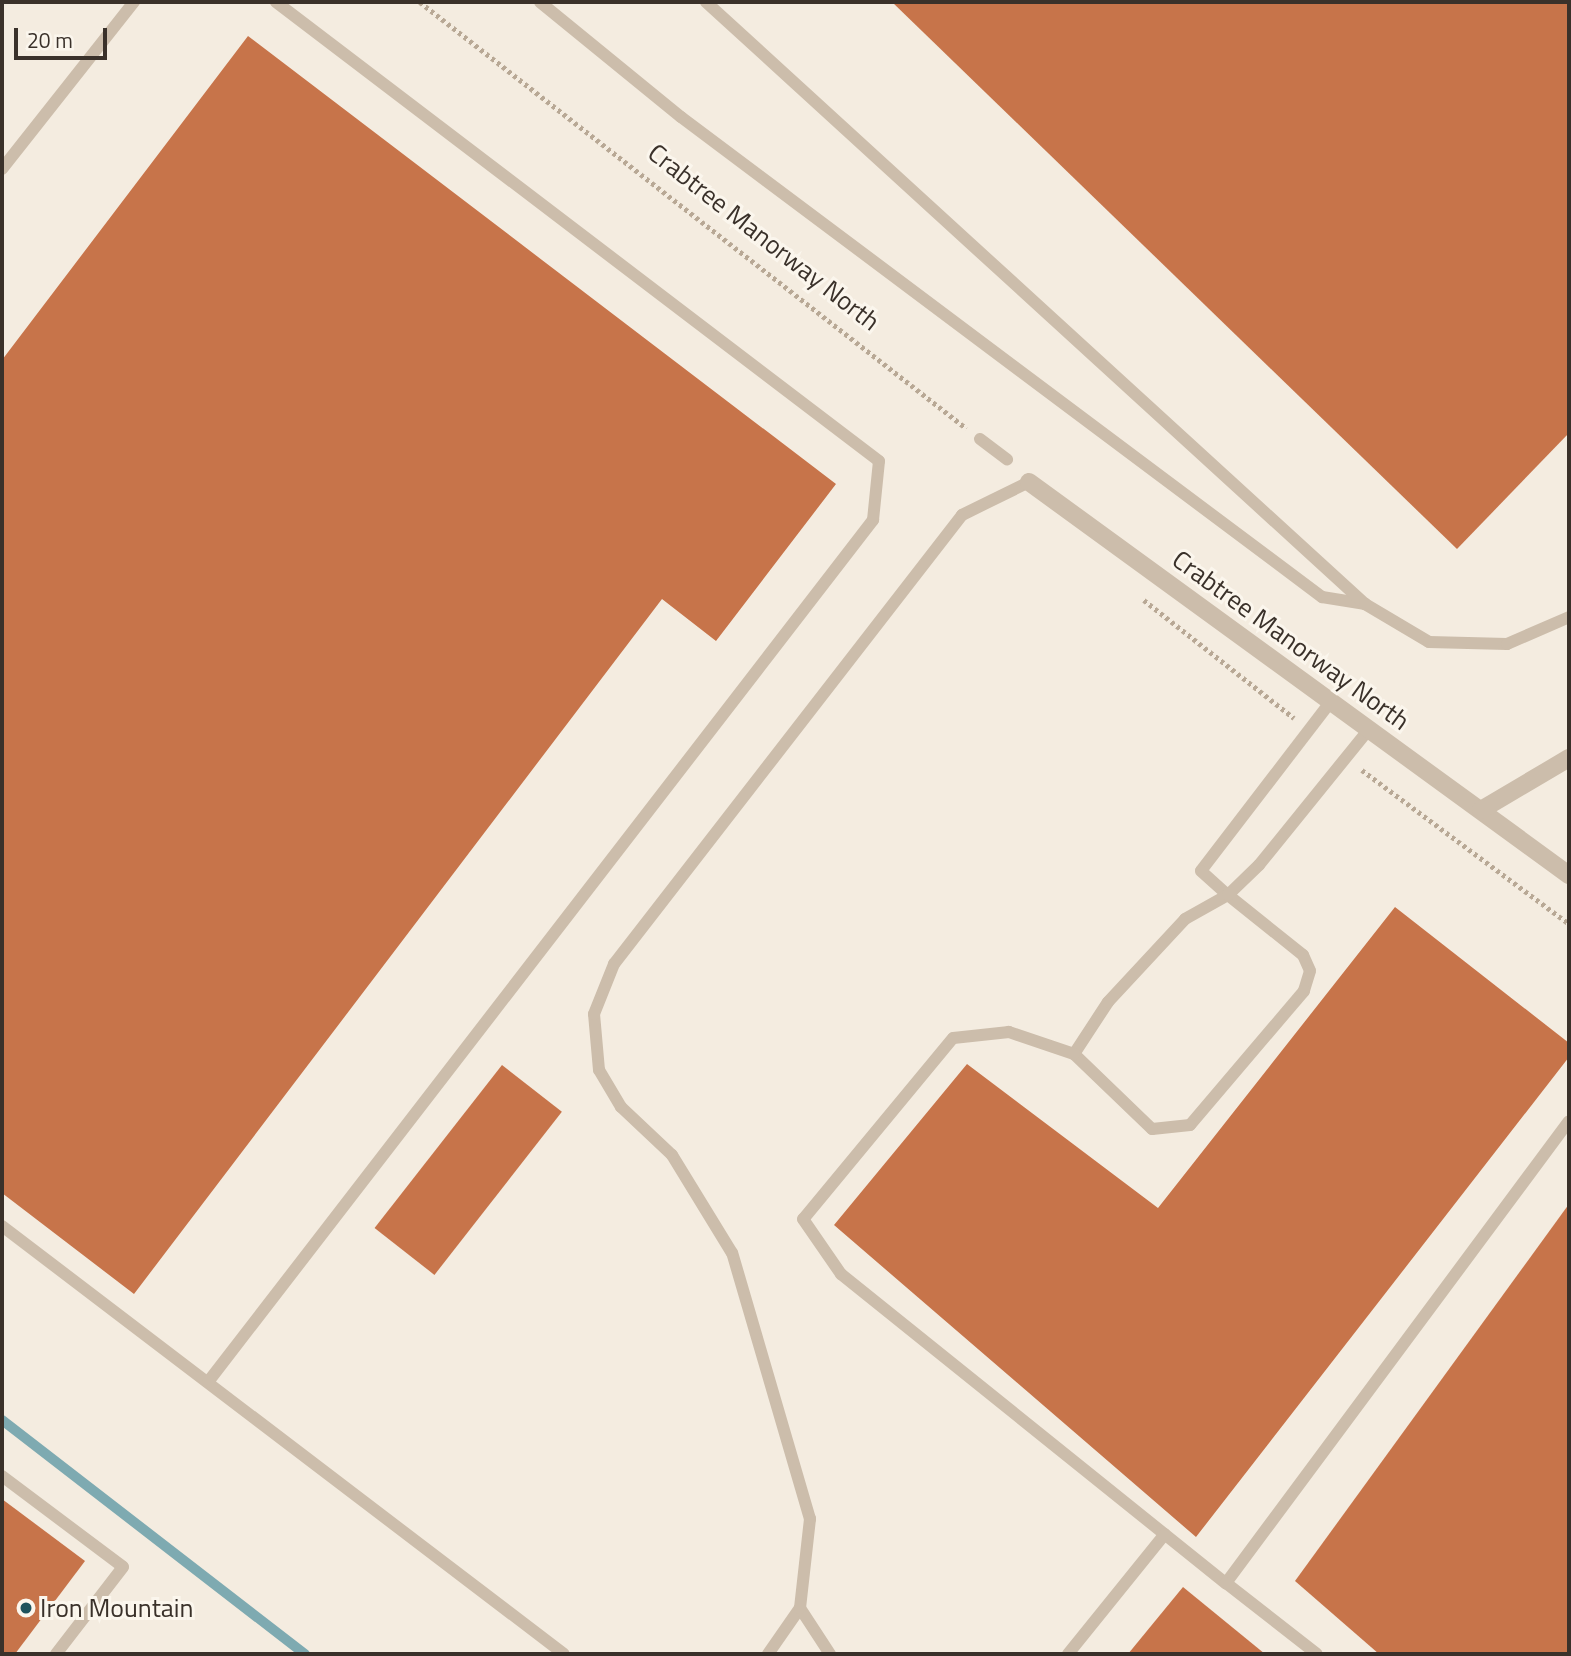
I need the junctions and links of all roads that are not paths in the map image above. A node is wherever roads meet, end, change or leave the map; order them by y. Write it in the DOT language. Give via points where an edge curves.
graph roads {
  1 [pos="134,2"];
  2 [pos="276,2"];
  3 [pos="540,2"];
  4 [pos="706,2"];
  5 [pos="2,169"];
  6 [pos="979,439"];
  7 [pos="1007,459"];
  8 [pos="1029,482"];
  9 [pos="1365,604"];
  10 [pos="1569,617"];
  11 [pos="1332,700"];
  12 [pos="1370,728"];
  13 [pos="1569,758"];
  14 [pos="1481,810"];
  15 [pos="1569,875"];
  16 [pos="1228,895"];
  17 [pos="1074,1054"];
  18 [pos="1569,1121"];
  19 [pos="2,1226"];
  20 [pos="208,1382"];
  21 [pos="2,1476"];
  22 [pos="1165,1534"];
  23 [pos="1226,1583"];
  24 [pos="800,1608"];
  25 [pos="56,1654"];
  26 [pos="564,1654"];
  27 [pos="768,1654"];
  28 [pos="830,1654"];
  29 [pos="1068,1654"];
  30 [pos="1317,1654"];
  1 -- 5 [label="lane"];
  2 -- 20 [label="lane" via="879,461 873,520"];
  3 -- 9 [label="lane" via="637,82 1322,597"];
  4 -- 9 [label="lane"];
  6 -- 7 [label="lane"];
  8 -- 11 [label="street, Crabtree Manorway North"];
  8 -- 24 [label="lane" via="962,515 614,964 594,1014 599,1070 621,1107 672,1155 732,1253 810,1518"];
  9 -- 10 [label="lane" via="1429,642 1507,644"];
  11 -- 12 [label="street, Crabtree Manorway North"];
  11 -- 16 [label="lane" via="1200,871"];
  12 -- 14 [label="street, Crabtree Manorway North"];
  12 -- 16 [label="lane" via="1259,865"];
  13 -- 14 [label="street"];
  14 -- 15 [label="street, Crabtree Manorway North"];
  16 -- 17 [label="lane" via="1185,919 1108,1002"];
  16 -- 17 [label="lane" via="1303,955 1310,971 1304,991 1190,1125 1152,1129"];
  17 -- 22 [label="lane" via="1009,1032 953,1038 803,1219 841,1274"];
  18 -- 23 [label="lane"];
  19 -- 20 [label="lane"];
  20 -- 26 [label="lane"];
  21 -- 25 [label="lane" via="123,1567"];
  22 -- 23 [label="lane"];
  22 -- 29 [label="lane"];
  23 -- 30 [label="lane"];
  24 -- 27 [label="lane"];
  24 -- 28 [label="lane"];
}
